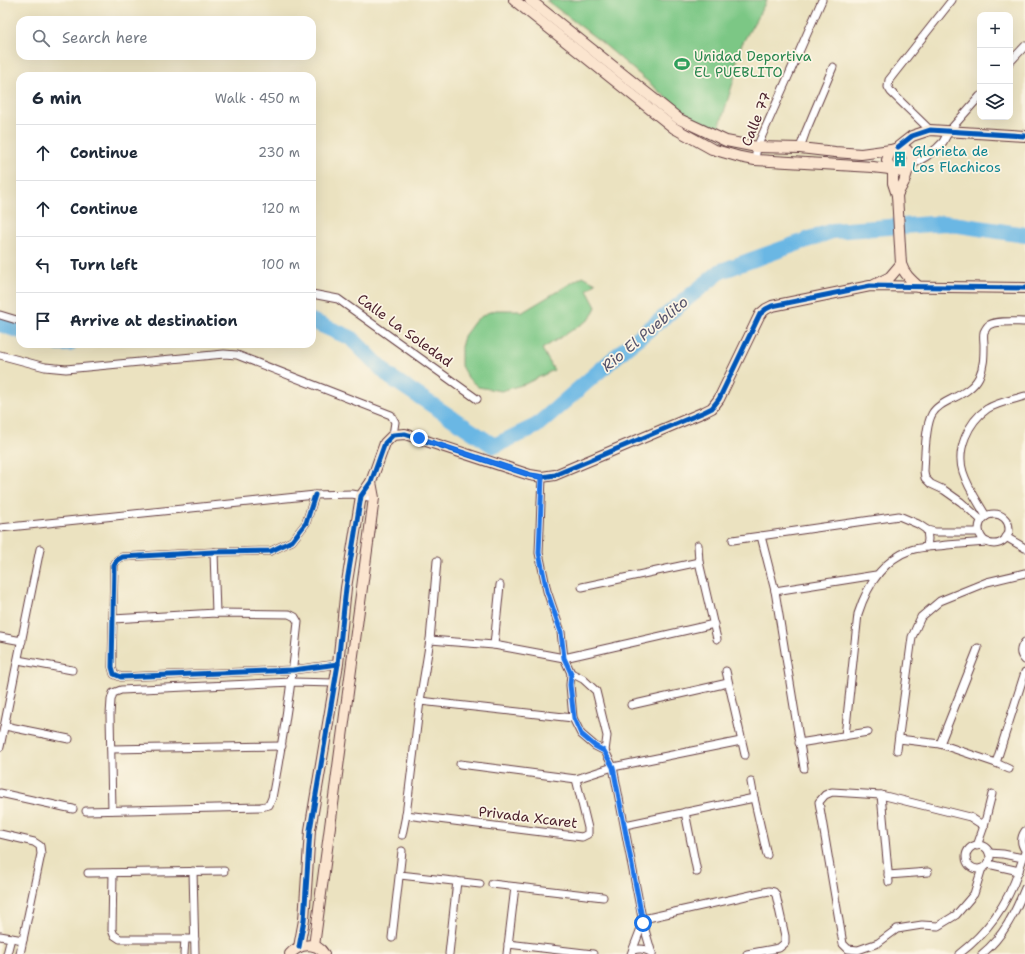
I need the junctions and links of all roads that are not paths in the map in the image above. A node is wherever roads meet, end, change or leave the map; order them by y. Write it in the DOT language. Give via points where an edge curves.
graph roads {
  1 [pos="514,0"];
  2 [pos="530,0"];
  3 [pos="822,0"];
  4 [pos="952,0"];
  5 [pos="1025,46"];
  6 [pos="1013,59"];
  7 [pos="833,67"];
  8 [pos="977,99"];
  9 [pos="930,130"];
  10 [pos="948,131"];
  11 [pos="1025,136"];
  12 [pos="757,146"];
  13 [pos="800,148"];
  14 [pos="895,149"];
  15 [pos="755,160"];
  16 [pos="909,167"];
  17 [pos="892,169"];
  18 [pos="897,195"];
  19 [pos="901,264"];
  20 [pos="870,286"];
  21 [pos="919,287"];
  22 [pos="1025,288"];
  23 [pos="316,295"];
  24 [pos="0,314"];
  25 [pos="16,320"];
  26 [pos="1025,322"];
  27 [pos="0,355"];
  28 [pos="1025,396"];
  29 [pos="477,399"];
  30 [pos="393,435"];
  31 [pos="542,477"];
  32 [pos="371,482"];
  33 [pos="316,495"];
  34 [pos="361,496"];
  35 [pos="374,498"];
  36 [pos="983,518"];
  37 [pos="0,528"];
  38 [pos="927,530"];
  39 [pos="979,532"];
  40 [pos="760,536"];
  41 [pos="1006,537"];
  42 [pos="733,540"];
  43 [pos="987,542"];
  44 [pos="698,545"];
  45 [pos="927,547"];
  46 [pos="1025,548"];
  47 [pos="40,549"];
  48 [pos="352,550"];
  49 [pos="214,552"];
  50 [pos="366,552"];
  51 [pos="437,561"];
  52 [pos="700,562"];
  53 [pos="1025,573"];
  54 [pos="876,575"];
  55 [pos="500,585"];
  56 [pos="582,587"];
  57 [pos="775,591"];
  58 [pos="216,613"];
  59 [pos="113,619"];
  60 [pos="714,624"];
  61 [pos="0,637"];
  62 [pos="717,639"];
  63 [pos="430,640"];
  64 [pos="22,641"];
  65 [pos="1025,642"];
  66 [pos="494,645"];
  67 [pos="978,648"];
  68 [pos="564,658"];
  69 [pos="18,660"];
  70 [pos="1025,660"];
  71 [pos="338,664"];
  72 [pos="72,670"];
  73 [pos="293,670"];
  74 [pos="726,671"];
  75 [pos="1025,672"];
  76 [pos="571,673"];
  77 [pos="292,682"];
  78 [pos="334,683"];
  79 [pos="728,683"];
  80 [pos="420,701"];
  81 [pos="631,705"];
  82 [pos="574,718"];
  83 [pos="5,726"];
  84 [pos="868,732"];
  85 [pos="845,736"];
  86 [pos="69,739"];
  87 [pos="899,739"];
  88 [pos="741,741"];
  89 [pos="799,743"];
  90 [pos="940,744"];
  91 [pos="282,746"];
  92 [pos="0,747"];
  93 [pos="111,749"];
  94 [pos="897,750"];
  95 [pos="604,751"];
  96 [pos="745,755"];
  97 [pos="996,763"];
  98 [pos="460,764"];
  99 [pos="613,767"];
  100 [pos="804,768"];
  101 [pos="1009,769"];
  102 [pos="576,779"];
  103 [pos="751,782"];
  104 [pos="0,794"];
  105 [pos="992,794"];
  106 [pos="881,795"];
  107 [pos="754,798"];
  108 [pos="73,809"];
  109 [pos="112,810"];
  110 [pos="86,811"];
  111 [pos="685,812"];
  112 [pos="406,815"];
  113 [pos="625,825"];
  114 [pos="984,826"];
  115 [pos="1025,831"];
  116 [pos="0,834"];
  117 [pos="402,835"];
  118 [pos="977,846"];
  119 [pos="402,851"];
  120 [pos="990,853"];
  121 [pos="1024,853"];
  122 [pos="768,855"];
  123 [pos="985,866"];
  124 [pos="193,871"];
  125 [pos="224,871"];
  126 [pos="1019,871"];
  127 [pos="697,872"];
  128 [pos="928,872"];
  129 [pos="113,873"];
  130 [pos="88,874"];
  131 [pos="400,875"];
  132 [pos="457,881"];
  133 [pos="480,884"];
  134 [pos="492,884"];
  135 [pos="515,887"];
  136 [pos="1025,888"];
  137 [pos="603,896"];
  138 [pos="643,921"];
  139 [pos="0,936"];
  140 [pos="392,938"];
  141 [pos="11,940"];
  142 [pos="195,941"];
  143 [pos="22,942"];
  144 [pos="185,942"];
  145 [pos="508,944"];
  146 [pos="314,946"];
  147 [pos="299,947"];
  148 [pos="632,952"];
  149 [pos="652,953"];
  150 [pos="8,954"];
  151 [pos="20,954"];
  152 [pos="184,954"];
  153 [pos="195,954"];
  154 [pos="290,954"];
  155 [pos="324,954"];
  156 [pos="449,954"];
  157 [pos="507,954"];
  158 [pos="593,954"];
  159 [pos="747,954"];
  160 [pos="959,954"];
  161 [pos="982,954"];
  1 -- 15 [label="street" via="674,128 712,149"];
  2 -- 12 [label="street" via="679,119 726,140"];
  3 -- 12 [label="street, Calle 77"];
  4 -- 9 [label="street" via="889,80 888,87 891,92"];
  5 -- 6 [label="street"];
  7 -- 13 [label="street"];
  8 -- 10 [label="street"];
  9 -- 10 [label="street"];
  9 -- 14 [label="street" via="904,140"];
  10 -- 11 [label="street"];
  10 -- 16 [label="street" via="937,148"];
  12 -- 13 [label="street"];
  12 -- 15 [label="street, Calle 77"];
  13 -- 14 [label="street" via="862,154"];
  14 -- 16 [label="street" via="905,148 910,152 912,159"];
  14 -- 17 [label="street" via="889,153 887,160"];
  15 -- 17 [label="street"];
  16 -- 17 [label="street" via="902,172"];
  16 -- 18 [label="street"];
  17 -- 18 [label="street"];
  18 -- 19 [label="street"];
  19 -- 20 [label="street" via="890,277"];
  19 -- 21 [label="street" via="908,277"];
  20 -- 21 [label="street"];
  20 -- 31 [label="street" via="766,309 760,314 719,399 712,408 555,475"];
  21 -- 22 [label="street"];
  23 -- 29 [label="street, Calle La Soledad" via="338,298"];
  24 -- 25 [label="street"];
  26 -- 36 [label="street" via="995,322 988,326 984,332 984,353 978,379 961,395 940,405 932,412 928,421 925,478"];
  27 -- 30 [label="street" via="45,367 66,369 224,354 237,355 391,415 395,422"];
  28 -- 36 [label="street" via="987,410 968,430 964,442 962,470"];
  30 -- 31 [label="street" via="405,434"];
  30 -- 32 [label="street" via="385,442"];
  31 -- 68 [label="street" via="539,553 547,591 561,632"];
  32 -- 34 [label="street"];
  32 -- 35 [label="street"];
  33 -- 34 [label="street"];
  33 -- 37 [label="street"];
  33 -- 49 [label="street" via="306,523 292,541 271,551"];
  34 -- 35 [label="street"];
  34 -- 48 [label="street"];
  35 -- 50 [label="street"];
  36 -- 39 [label="street"];
  36 -- 41 [label="street" via="991,514 1002,516 1008,526"];
  38 -- 39 [label="street"];
  38 -- 40 [label="street" via="899,516"];
  38 -- 45 [label="street"];
  39 -- 43 [label="street"];
  40 -- 42 [label="street"];
  40 -- 57 [label="street"];
  41 -- 43 [label="street" via="997,543"];
  41 -- 46 [label="street"];
  43 -- 45 [label="street"];
  44 -- 52 [label="street"];
  45 -- 54 [label="street" via="911,550 893,559"];
  47 -- 64 [label="street"];
  48 -- 50 [label="street"];
  48 -- 71 [label="street"];
  49 -- 58 [label="street"];
  49 -- 59 [label="street" via="122,557 117,560 114,565"];
  50 -- 146 [label="street"];
  51 -- 63 [label="street"];
  52 -- 56 [label="street"];
  52 -- 60 [label="street"];
  53 -- 87 [label="street" via="987,582 940,601 921,617 912,637"];
  54 -- 57 [label="street"];
  54 -- 85 [label="street" via="863,597 858,614"];
  55 -- 66 [label="street"];
  57 -- 89 [label="street"];
  58 -- 59 [label="street"];
  58 -- 73 [label="street" via="289,614 295,617 298,622"];
  59 -- 73 [label="street" via="112,667 114,674 121,677"];
  60 -- 62 [label="street"];
  60 -- 68 [label="street"];
  61 -- 64 [label="street"];
  63 -- 66 [label="street"];
  63 -- 80 [label="street"];
  64 -- 69 [label="street"];
  65 -- 70 [label="street" via="1021,647 1021,654"];
  66 -- 68 [label="street"];
  67 -- 90 [label="street"];
  68 -- 76 [label="street"];
  69 -- 72 [label="street"];
  69 -- 83 [label="street"];
  71 -- 73 [label="street"];
  71 -- 78 [label="street"];
  73 -- 77 [label="street"];
  74 -- 79 [label="street"];
  75 -- 97 [label="street"];
  76 -- 82 [label="street"];
  76 -- 95 [label="street" via="583,679 596,691 607,736"];
  77 -- 78 [label="street"];
  77 -- 91 [label="street"];
  77 -- 93 [label="street" via="121,690 113,693 111,700"];
  78 -- 147 [label="street" via="310,830 304,920"];
  79 -- 81 [label="street"];
  79 -- 88 [label="street"];
  80 -- 82 [label="street"];
  80 -- 112 [label="street"];
  82 -- 95 [label="street" via="581,734"];
  83 -- 86 [label="street"];
  83 -- 92 [label="street"];
  84 -- 85 [label="street"];
  85 -- 89 [label="street"];
  87 -- 90 [label="street"];
  87 -- 94 [label="street"];
  88 -- 96 [label="street"];
  88 -- 99 [label="street"];
  89 -- 100 [label="street"];
  90 -- 97 [label="street"];
  91 -- 93 [label="street"];
  91 -- 109 [label="street" via="269,805"];
  93 -- 109 [label="street"];
  95 -- 99 [label="street"];
  97 -- 101 [label="street"];
  98 -- 102 [label="street"];
  99 -- 102 [label="street"];
  99 -- 113 [label="street"];
  102 -- 112 [label="street, Privada Xcaret" via="588,828 588,834 582,838"];
  103 -- 107 [label="street"];
  104 -- 108 [label="street"];
  105 -- 114 [label="street"];
  106 -- 114 [label="street" via="970,817"];
  106 -- 123 [label="street" via="832,792 819,802 843,944 848,949 858,950 878,943 897,930 922,925 938,926 956,915 974,894"];
  106 -- 128 [label="street" via="889,878"];
  107 -- 111 [label="street"];
  107 -- 122 [label="street"];
  109 -- 110 [label="street"];
  111 -- 113 [label="street"];
  111 -- 127 [label="street"];
  112 -- 117 [label="street"];
  113 -- 138 [label="street"];
  114 -- 118 [label="street"];
  115 -- 121 [label="street" via="1021,838"];
  116 -- 143 [label="street" via="34,842 40,846"];
  118 -- 120 [label="street" via="985,847"];
  118 -- 123 [label="street" via="970,849 967,860 971,867 978,869"];
  119 -- 131 [label="street"];
  120 -- 121 [label="street"];
  120 -- 123 [label="street" via="990,859"];
  121 -- 126 [label="street"];
  123 -- 126 [label="street"];
  124 -- 125 [label="street"];
  124 -- 129 [label="street"];
  124 -- 142 [label="street"];
  126 -- 160 [label="street" via="1002,907 988,928"];
  129 -- 130 [label="street"];
  129 -- 144 [label="street" via="114,935 120,939"];
  131 -- 132 [label="street"];
  131 -- 140 [label="street"];
  132 -- 133 [label="street"];
  132 -- 156 [label="street"];
  134 -- 135 [label="street"];
  135 -- 137 [label="street"];
  135 -- 145 [label="street"];
  136 -- 161 [label="street" via="1015,912 1000,936"];
  138 -- 148 [label="street"];
  138 -- 149 [label="street"];
  138 -- 159 [label="street" via="774,892 785,943 779,948"];
  139 -- 141 [label="street"];
  141 -- 143 [label="street"];
  141 -- 150 [label="street"];
  142 -- 144 [label="street"];
  142 -- 153 [label="street"];
  143 -- 151 [label="street"];
  144 -- 152 [label="street"];
  145 -- 157 [label="street"];
  145 -- 158 [label="street"];
  146 -- 147 [label="street"];
  146 -- 155 [label="street"];
  147 -- 154 [label="street"];
  148 -- 149 [label="street" via="640,948"];
}
